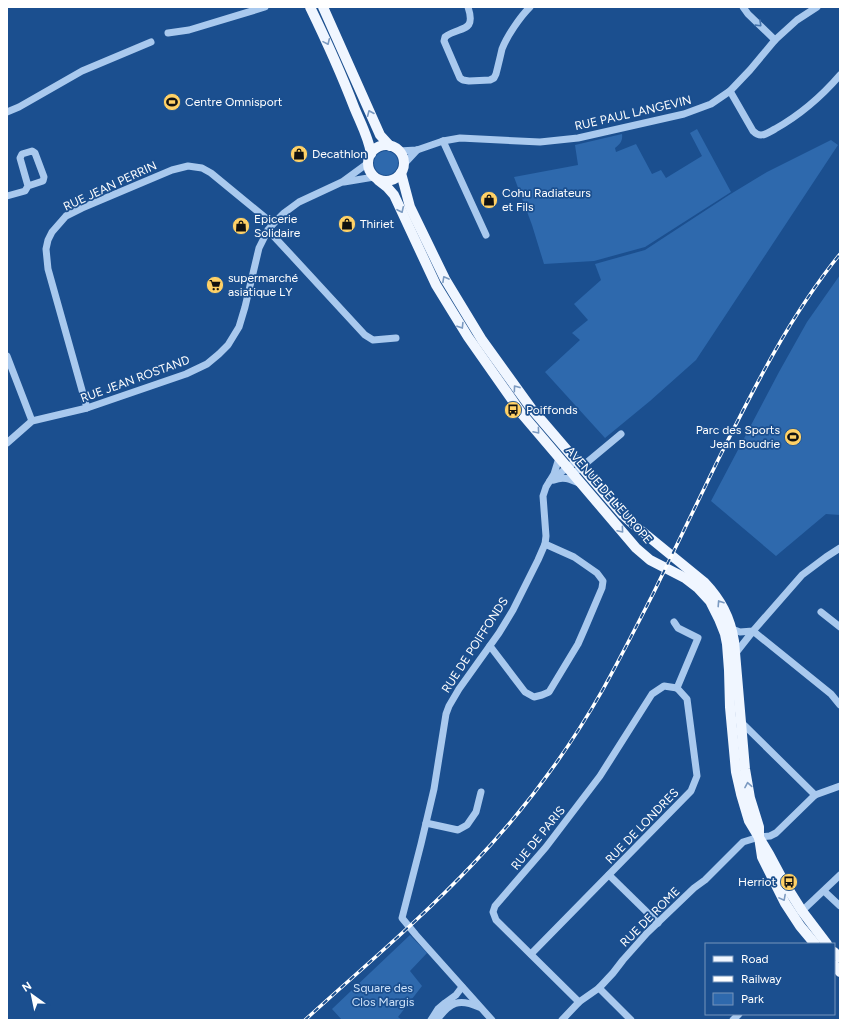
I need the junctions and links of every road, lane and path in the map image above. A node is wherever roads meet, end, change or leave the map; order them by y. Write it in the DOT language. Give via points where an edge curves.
graph roads {
  1 [pos="265,7"];
  2 [pos="310,7"];
  3 [pos="323,7"];
  4 [pos="468,7"];
  5 [pos="530,7"];
  6 [pos="743,7"];
  7 [pos="817,7"];
  8 [pos="168,33"];
  9 [pos="775,40"];
  10 [pos="151,42"];
  11 [pos="840,75"];
  12 [pos="730,90"];
  13 [pos="7,112"];
  14 [pos="443,141"];
  15 [pos="394,148"];
  16 [pos="417,150"];
  17 [pos="369,158"];
  18 [pos="402,169"];
  19 [pos="376,178"];
  20 [pos="342,182"];
  21 [pos="28,186"];
  22 [pos="7,196"];
  23 [pos="273,224"];
  24 [pos="268,230"];
  25 [pos="486,235"];
  26 [pos="396,338"];
  27 [pos="7,356"];
  28 [pos="87,408"];
  29 [pos="32,421"];
  30 [pos="621,434"];
  31 [pos="7,443"];
  32 [pos="559,458"];
  33 [pos="579,464"];
  34 [pos="570,471"];
  35 [pos="549,483"];
  36 [pos="581,484"];
  37 [pos="545,544"];
  38 [pos="840,548"];
  39 [pos="821,612"];
  40 [pos="674,622"];
  41 [pos="840,627"];
  42 [pos="732,629"];
  43 [pos="753,632"];
  44 [pos="490,646"];
  45 [pos="735,654"];
  46 [pos="677,688"];
  47 [pos="840,705"];
  48 [pos="742,723"];
  49 [pos="840,786"];
  50 [pos="481,792"];
  51 [pos="815,795"];
  52 [pos="426,823"];
  53 [pos="759,837"];
  54 [pos="609,875"];
  55 [pos="840,875"];
  56 [pos="824,891"];
  57 [pos="840,906"];
  58 [pos="802,912"];
  59 [pos="658,923"];
  60 [pos="818,943"];
  61 [pos="531,954"];
  62 [pos="462,987"];
  63 [pos="599,988"];
  64 [pos="468,994"];
  65 [pos="459,1002"];
  66 [pos="579,1002"];
  67 [pos="482,1008"];
  68 [pos="431,1020"];
  69 [pos="437,1020"];
  70 [pos="492,1020"];
  71 [pos="562,1020"];
  72 [pos="631,1020"];
  1 -- 8 [label="street" via="189,30"];
  2 -- 17 [label="main road, one-way" via="366,137 370,148"];
  15 -- 3 [label="main road, one-way" via="380,135"];
  4 -- 5 [label="street" via="471,16 467,27 448,35 444,41 458,76 469,81 494,78 503,48 515,25"];
  6 -- 9 [label="street, one-way"];
  7 -- 9 [label="street, RUE PAUL LANGEVIN" via="797,20"];
  9 -- 12 [label="street, RUE PAUL LANGEVIN"];
  10 -- 13 [label="street" via="82,71"];
  11 -- 12 [label="street" via="806,109 780,126 760,135 753,130"];
  12 -- 14 [label="street, RUE PAUL LANGEVIN" via="711,104 684,114 578,138 540,142 460,138"];
  14 -- 16 [label="street, RUE PAUL LANGEVIN"];
  14 -- 25 [label="street"];
  15 -- 16 [label="street, RUE PAUL LANGEVIN"];
  15 -- 17 [label="main road" via="379,147"];
  15 -- 18 [label="main road" via="402,155"];
  16 -- 18 [label="street, RUE PAUL LANGEVIN"];
  17 -- 19 [label="main road" via="370,173"];
  17 -- 20 [label="street, RUE JEAN ROSTAND"];
  18 -- 19 [label="main road" via="393,180 383,181"];
  33 -- 18 [label="main road, AVENUE DE L'EUROPE, one-way" via="531,408 482,340 453,293 410,207 401,178"];
  19 -- 20 [label="street, RUE JEAN ROSTAND"];
  19 -- 32 [label="main road, AVENUE DE L'EUROPE, one-way" via="394,195 436,285 468,337 522,414"];
  20 -- 23 [label="street, RUE JEAN ROSTAND" via="299,202"];
  21 -- 21 [label="street" via="43,181 44,177 32,151 22,154 20,158"];
  21 -- 22 [label="street" via="25,191"];
  23 -- 24 [label="street, RUE JEAN ROSTAND"];
  23 -- 28 [label="street, RUE JEAN PERRIN" via="211,173 202,168 188,166 172,170 66,216 48,240 48,269"];
  24 -- 26 [label="street" via="365,335 373,340"];
  24 -- 28 [label="street, RUE JEAN ROSTAND" via="259,248 240,327 219,354 207,364 186,374"];
  27 -- 29 [label="street"];
  28 -- 29 [label="street, RUE JEAN ROSTAND"];
  29 -- 31 [label="street, RUE JEAN ROSTAND"];
  30 -- 33 [label="street"];
  32 -- 34 [label="main road, AVENUE DE L'EUROPE"];
  32 -- 35 [label="street, RUE DE POIFFONDS"];
  33 -- 34 [label="street"];
  42 -- 33 [label="main road, AVENUE DE L'EUROPE, one-way" via="727,613 708,586 628,520"];
  34 -- 35 [label="street"];
  34 -- 36 [label="main road, AVENUE DE L'EUROPE"];
  35 -- 36 [label="street" via="563,478"];
  35 -- 37 [label="street, RUE DE POIFFONDS" via="543,496"];
  36 -- 53 [label="main road, AVENUE DE L'EUROPE, one-way" via="636,548 650,560 692,583 706,596 715,610 727,644 736,772 749,821"];
  37 -- 44 [label="street, RUE DE POIFFONDS" via="512,610"];
  37 -- 44 [label="street" via="574,556 597,573 603,581 578,644 549,692 534,697 525,692"];
  38 -- 43 [label="street" via="802,576"];
  39 -- 41 [label="street"];
  40 -- 46 [label="street" via="678,628 698,638"];
  42 -- 43 [label="street"];
  42 -- 45 [label="main road, AVENUE DE L'EUROPE"];
  43 -- 45 [label="street"];
  43 -- 47 [label="street" via="831,694"];
  44 -- 52 [label="street, RUE DE POIFFONDS" via="458,689 446,714"];
  45 -- 48 [label="main road, AVENUE DE L'EUROPE"];
  46 -- 54 [label="street, RUE DE LONDRES" via="687,698 697,776 691,792"];
  46 -- 61 [label="street, RUE DE PARIS" via="664,686 652,694 600,776 546,847 495,906 493,912 496,920"];
  48 -- 51 [label="street"];
  53 -- 48 [label="main road, AVENUE DE L'EUROPE, one-way" via="745,769"];
  49 -- 51 [label="street"];
  50 -- 52 [label="street" via="476,812 467,825 458,830"];
  51 -- 53 [label="street, RUE DE ROME" via="776,834"];
  52 -- 62 [label="street, RUE DE POIFFONDS" via="402,918"];
  53 -- 58 [label="main road, AVENUE DE L'EUROPE"];
  53 -- 59 [label="street, RUE DE ROME" via="744,842"];
  53 -- 60 [label="main road, AVENUE DE L'EUROPE, one-way" via="762,857 785,903 800,926"];
  54 -- 59 [label="street"];
  54 -- 61 [label="street, RUE DE LONDRES"];
  55 -- 56 [label="street"];
  56 -- 57 [label="street"];
  56 -- 58 [label="street"];
  58 -- 60 [label="main road, AVENUE DE L'EUROPE"];
  59 -- 63 [label="street, RUE DE ROME"];
  61 -- 66 [label="street, RUE DE PARIS"];
  62 -- 64 [label="street"];
  62 -- 68 [label="street" via="438,1009"];
  63 -- 66 [label="street, RUE DE ROME"];
  63 -- 72 [label="street"];
  64 -- 65 [label="street"];
  64 -- 67 [label="street"];
  65 -- 67 [label="street" via="469,1002"];
  65 -- 69 [label="street" via="447,1008"];
  66 -- 71 [label="street, RUE DE ROME"];
  67 -- 70 [label="street"];
}
